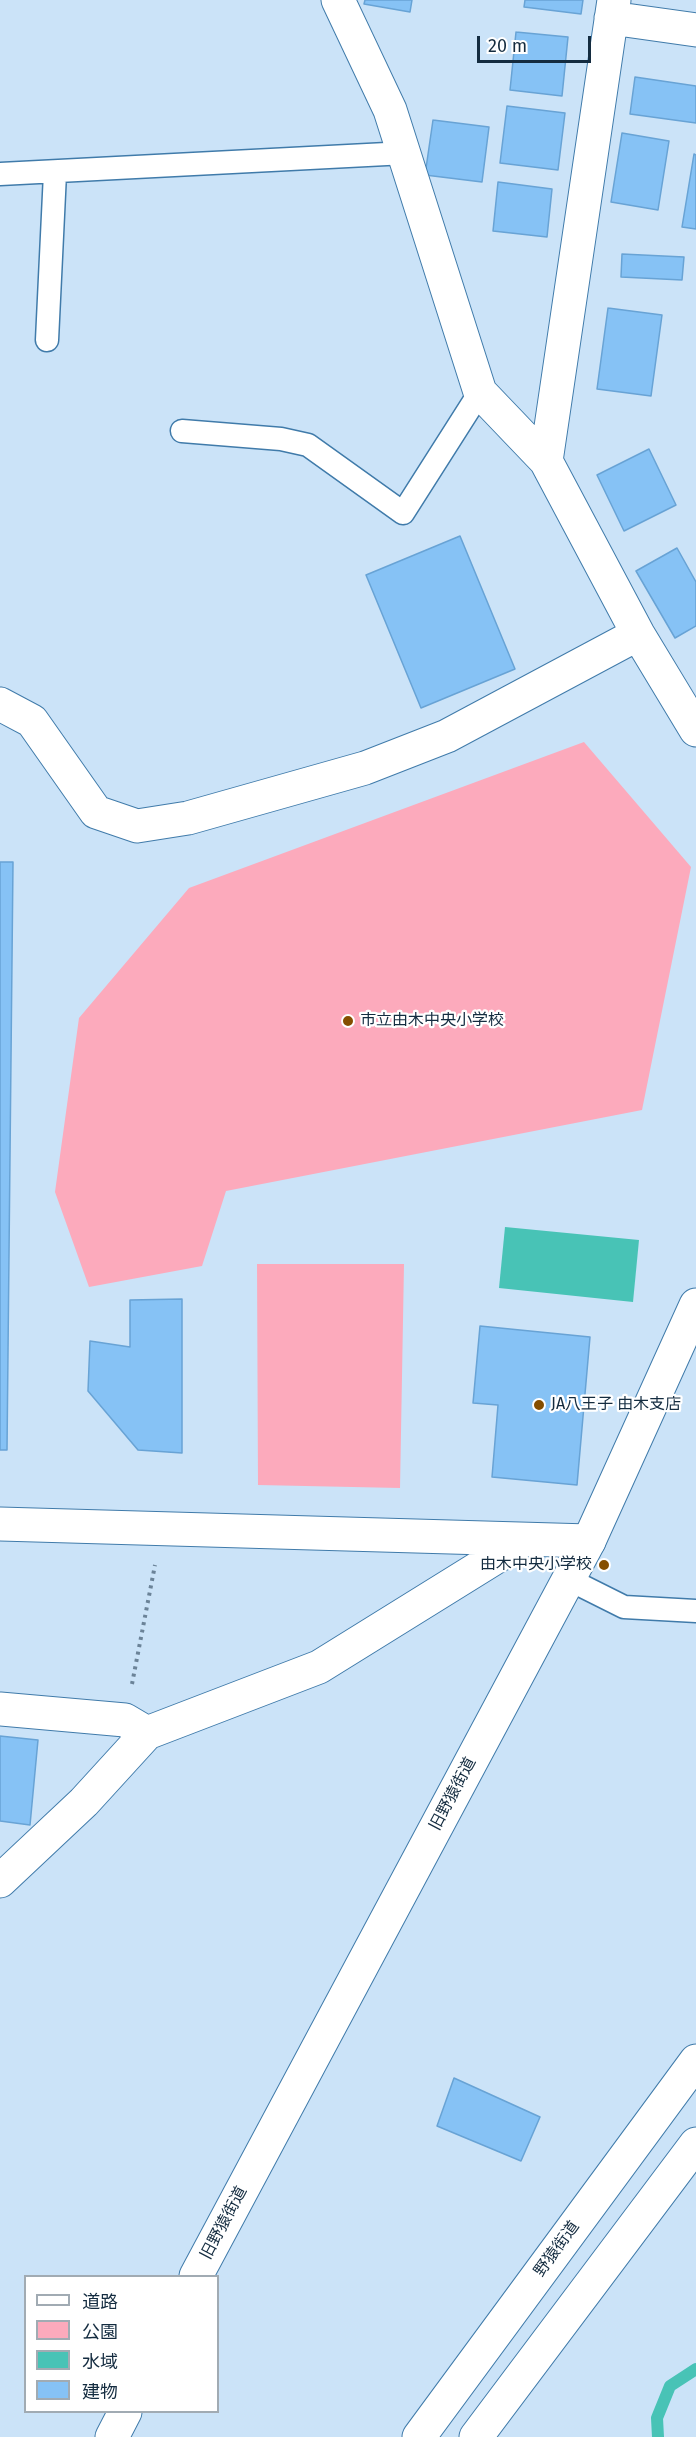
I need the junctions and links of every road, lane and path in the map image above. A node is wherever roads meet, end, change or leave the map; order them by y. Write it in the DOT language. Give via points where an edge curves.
graph roads {
  1 [pos="338,0"];
  2 [pos="613,9"];
  3 [pos="696,30"];
  4 [pos="405,153"];
  5 [pos="55,173"];
  6 [pos="0,174"];
  7 [pos="47,340"];
  8 [pos="480,392"];
  9 [pos="182,430"];
  10 [pos="546,461"];
  11 [pos="638,634"];
  12 [pos="0,704"];
  13 [pos="696,730"];
  14 [pos="696,1305"];
  15 [pos="0,1524"];
  16 [pos="162,1530"];
  17 [pos="522,1541"];
  18 [pos="589,1541"];
  19 [pos="568,1579"];
  20 [pos="696,1611"];
  21 [pos="0,1709"];
  22 [pos="136,1726"];
  23 [pos="0,1881"];
  24 [pos="696,2061"];
  25 [pos="696,2144"];
  26 [pos="197,2275"];
  27 [pos="124,2413"];
  28 [pos="112,2437"];
  29 [pos="419,2437"];
  30 [pos="477,2437"];
  1 -- 4 [label="street" via="390,110"];
  2 -- 3 [label="street"];
  2 -- 10 [label="street"];
  4 -- 5 [label="lane"];
  4 -- 8 [label="street"];
  5 -- 6 [label="lane"];
  5 -- 7 [label="lane"];
  8 -- 9 [label="lane" via="404,513 308,445"];
  8 -- 10 [label="street"];
  10 -- 11 [label="street"];
  11 -- 12 [label="street" via="447,736 364,768 188,818 137,826 96,812 32,721"];
  11 -- 13 [label="street"];
  14 -- 18 [label="street, 旧野猿街道"];
  15 -- 16 [label="street"];
  16 -- 17 [label="street"];
  16 -- 22 [label="path"];
  17 -- 18 [label="street"];
  17 -- 22 [label="street" via="319,1667"];
  18 -- 19 [label="street, 旧野猿街道"];
  19 -- 20 [label="lane" via="624,1607"];
  19 -- 26 [label="street, 旧野猿街道"];
  21 -- 22 [label="street"];
  22 -- 23 [label="street" via="84,1802"];
  24 -- 29 [label="street, 野猿街道"];
  25 -- 30 [label="street"];
  27 -- 28 [label="street"];
}
